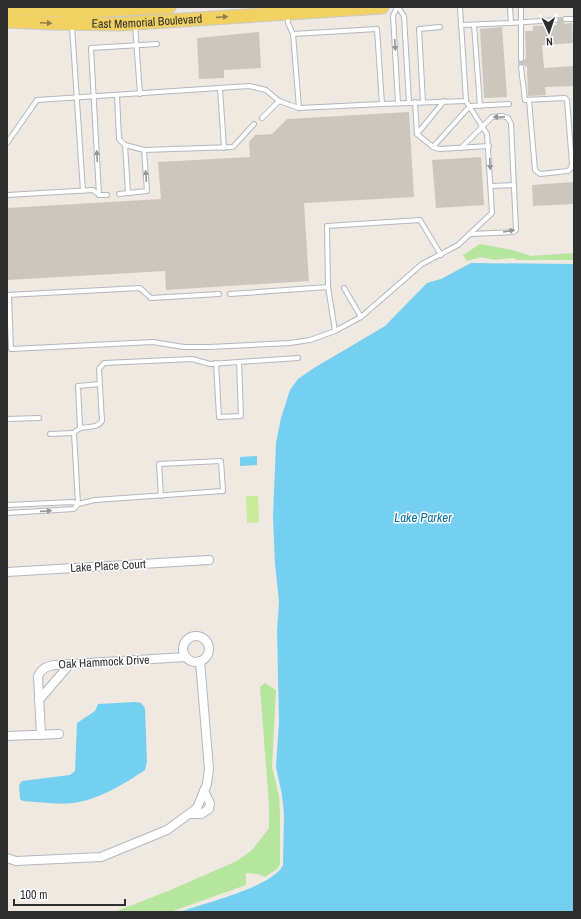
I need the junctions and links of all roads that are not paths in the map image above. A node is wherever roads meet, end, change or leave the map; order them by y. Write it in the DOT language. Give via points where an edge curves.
graph roads {
  1 [pos="169,7"];
  2 [pos="211,7"];
  3 [pos="382,7"];
  4 [pos="397,7"];
  5 [pos="460,7"];
  6 [pos="510,7"];
  7 [pos="521,7"];
  8 [pos="7,8"];
  9 [pos="142,8"];
  10 [pos="67,9"];
  11 [pos="90,9"];
  12 [pos="287,13"];
  13 [pos="565,19"];
  14 [pos="574,19"];
  15 [pos="183,20"];
  16 [pos="556,20"];
  17 [pos="7,21"];
  18 [pos="521,22"];
  19 [pos="135,23"];
  20 [pos="511,23"];
  21 [pos="72,24"];
  22 [pos="461,25"];
  23 [pos="474,25"];
  24 [pos="440,27"];
  25 [pos="293,34"];
  26 [pos="157,44"];
  27 [pos="136,45"];
  28 [pos="521,59"];
  29 [pos="521,67"];
  30 [pos="220,88"];
  31 [pos="140,94"];
  32 [pos="117,95"];
  33 [pos="94,96"];
  34 [pos="77,98"];
  35 [pos="529,100"];
  36 [pos="279,101"];
  37 [pos="444,101"];
  38 [pos="466,101"];
  39 [pos="409,102"];
  40 [pos="415,102"];
  41 [pos="423,102"];
  42 [pos="398,103"];
  43 [pos="382,104"];
  44 [pos="509,104"];
  45 [pos="470,106"];
  46 [pos="480,106"];
  47 [pos="299,108"];
  48 [pos="262,118"];
  49 [pos="254,124"];
  50 [pos="483,127"];
  51 [pos="418,134"];
  52 [pos="9,137"];
  53 [pos="7,143"];
  54 [pos="125,145"];
  55 [pos="489,146"];
  56 [pos="433,147"];
  57 [pos="224,148"];
  58 [pos="462,148"];
  59 [pos="144,150"];
  60 [pos="573,163"];
  61 [pos="491,186"];
  62 [pos="514,186"];
  63 [pos="83,191"];
  64 [pos="128,193"];
  65 [pos="119,194"];
  66 [pos="7,195"];
  67 [pos="99,195"];
  68 [pos="107,195"];
  69 [pos="470,234"];
  70 [pos="441,254"];
  71 [pos="328,287"];
  72 [pos="344,288"];
  73 [pos="219,294"];
  74 [pos="230,294"];
  75 [pos="8,295"];
  76 [pos="361,317"];
  77 [pos="335,331"];
  78 [pos="9,349"];
  79 [pos="298,358"];
  80 [pos="239,362"];
  81 [pos="216,364"];
  82 [pos="100,384"];
  83 [pos="39,418"];
  84 [pos="7,419"];
  85 [pos="80,427"];
  86 [pos="74,433"];
  87 [pos="50,434"];
  88 [pos="161,496"];
  89 [pos="78,504"];
  90 [pos="7,505"];
  91 [pos="7,513"];
  92 [pos="209,560"];
  93 [pos="7,572"];
  94 [pos="186,657"];
  95 [pos="200,660"];
  96 [pos="70,664"];
  97 [pos="39,700"];
  98 [pos="59,734"];
  99 [pos="41,735"];
  100 [pos="7,736"];
  101 [pos="7,858"];
  1 -- 9 [label="main road, East Memorial Boulevard"];
  2 -- 15 [label="main road"];
  3 -- 12 [label="main road, East Memorial Boulevard"];
  4 -- 39 [label="lane" via="404,16"];
  4 -- 42 [label="lane, one-way" via="393,16"];
  5 -- 22 [label="lane"];
  6 -- 20 [label="lane"];
  7 -- 18 [label="lane"];
  8 -- 10 [label="main road, East Memorial Boulevard"];
  9 -- 11 [label="main road, East Memorial Boulevard"];
  10 -- 11 [label="main road, East Memorial Boulevard"];
  15 -- 12 [label="main road, East Memorial Boulevard, one-way"];
  12 -- 25 [label="lane"];
  13 -- 14 [label="lane"];
  15 -- 19 [label="main road, East Memorial Boulevard"];
  16 -- 18 [label="lane"];
  17 -- 21 [label="main road, East Memorial Boulevard, one-way"];
  18 -- 20 [label="lane"];
  18 -- 28 [label="lane"];
  19 -- 21 [label="main road, East Memorial Boulevard"];
  19 -- 27 [label="lane"];
  20 -- 23 [label="lane"];
  21 -- 34 [label="lane"];
  22 -- 23 [label="lane"];
  22 -- 38 [label="lane"];
  23 -- 46 [label="lane"];
  24 -- 41 [label="lane" via="419,29"];
  25 -- 43 [label="lane" via="377,29"];
  25 -- 47 [label="lane"];
  26 -- 27 [label="lane"];
  27 -- 31 [label="lane"];
  27 -- 33 [label="lane" via="91,48"];
  29 -- 35 [label="lane" via="524,98"];
  30 -- 31 [label="lane"];
  30 -- 36 [label="lane" via="249,86 266,90"];
  30 -- 57 [label="lane"];
  31 -- 32 [label="lane"];
  32 -- 33 [label="lane"];
  32 -- 54 [label="lane" via="119,139"];
  33 -- 34 [label="lane"];
  67 -- 33 [label="lane, one-way"];
  34 -- 52 [label="lane" via="37,100"];
  34 -- 63 [label="lane"];
  35 -- 60 [label="lane" via="567,100"];
  35 -- 60 [label="lane" via="535,170 540,174 568,172"];
  36 -- 47 [label="lane"];
  36 -- 48 [label="lane"];
  37 -- 38 [label="lane"];
  37 -- 41 [label="lane"];
  37 -- 51 [label="lane"];
  38 -- 45 [label="lane"];
  39 -- 40 [label="lane"];
  39 -- 42 [label="lane"];
  40 -- 41 [label="lane"];
  40 -- 51 [label="lane"];
  42 -- 43 [label="lane"];
  43 -- 47 [label="lane"];
  44 -- 46 [label="lane"];
  45 -- 46 [label="lane"];
  45 -- 50 [label="lane"];
  45 -- 56 [label="lane"];
  49 -- 57 [label="lane" via="234,147"];
  50 -- 55 [label="lane"];
  50 -- 58 [label="lane"];
  62 -- 50 [label="lane, one-way" via="511,124 508,118 492,117"];
  51 -- 56 [label="lane"];
  52 -- 53 [label="lane"];
  54 -- 59 [label="lane"];
  54 -- 64 [label="lane"];
  55 -- 58 [label="lane"];
  55 -- 61 [label="lane, one-way"];
  56 -- 58 [label="lane"];
  57 -- 59 [label="lane"];
  64 -- 59 [label="lane, one-way" via="147,191"];
  61 -- 62 [label="lane"];
  61 -- 69 [label="lane" via="492,214"];
  69 -- 62 [label="lane, one-way" via="516,230"];
  63 -- 66 [label="lane"];
  63 -- 67 [label="lane" via="93,190"];
  64 -- 65 [label="lane"];
  67 -- 68 [label="lane"];
  69 -- 70 [label="lane" via="458,245"];
  70 -- 71 [label="lane" via="420,220 327,226"];
  70 -- 76 [label="lane" via="422,264"];
  71 -- 74 [label="lane"];
  71 -- 77 [label="lane"];
  72 -- 76 [label="lane"];
  73 -- 75 [label="lane" via="151,298 140,288"];
  75 -- 78 [label="lane"];
  76 -- 77 [label="lane"];
  77 -- 78 [label="lane" via="310,340 290,343 184,347 153,342 132,342"];
  79 -- 80 [label="lane"];
  80 -- 81 [label="lane"];
  80 -- 81 [label="lane" via="241,416 219,417"];
  81 -- 82 [label="lane" via="192,359 104,363 99,369"];
  82 -- 85 [label="lane" via="102,421 98,425"];
  82 -- 85 [label="lane" via="78,386"];
  83 -- 84 [label="lane"];
  85 -- 86 [label="lane"];
  86 -- 87 [label="lane"];
  86 -- 89 [label="lane"];
  88 -- 88 [label="lane" via="224,491 221,461 159,464"];
  88 -- 89 [label="lane" via="94,500"];
  89 -- 90 [label="lane" via="73,502"];
  91 -- 89 [label="lane, one-way" via="74,509"];
  92 -- 93 [label="street, Lake Place Court"];
  94 -- 95 [label="street" via="193,661"];
  94 -- 95 [label="street" via="183,650 185,642 191,637 199,636 206,641 209,648 207,656"];
  94 -- 96 [label="street, Oak Hammock Drive"];
  95 -- 101 [label="street" via="209,769 197,808 167,830 101,857 16,861"];
  96 -- 97 [label="street"];
  96 -- 97 [label="street, Oak Hammock Drive" via="54,665 41,670 38,676"];
  97 -- 99 [label="street, Oak Hammock Drive"];
  98 -- 99 [label="street"];
  99 -- 100 [label="street"];
}
